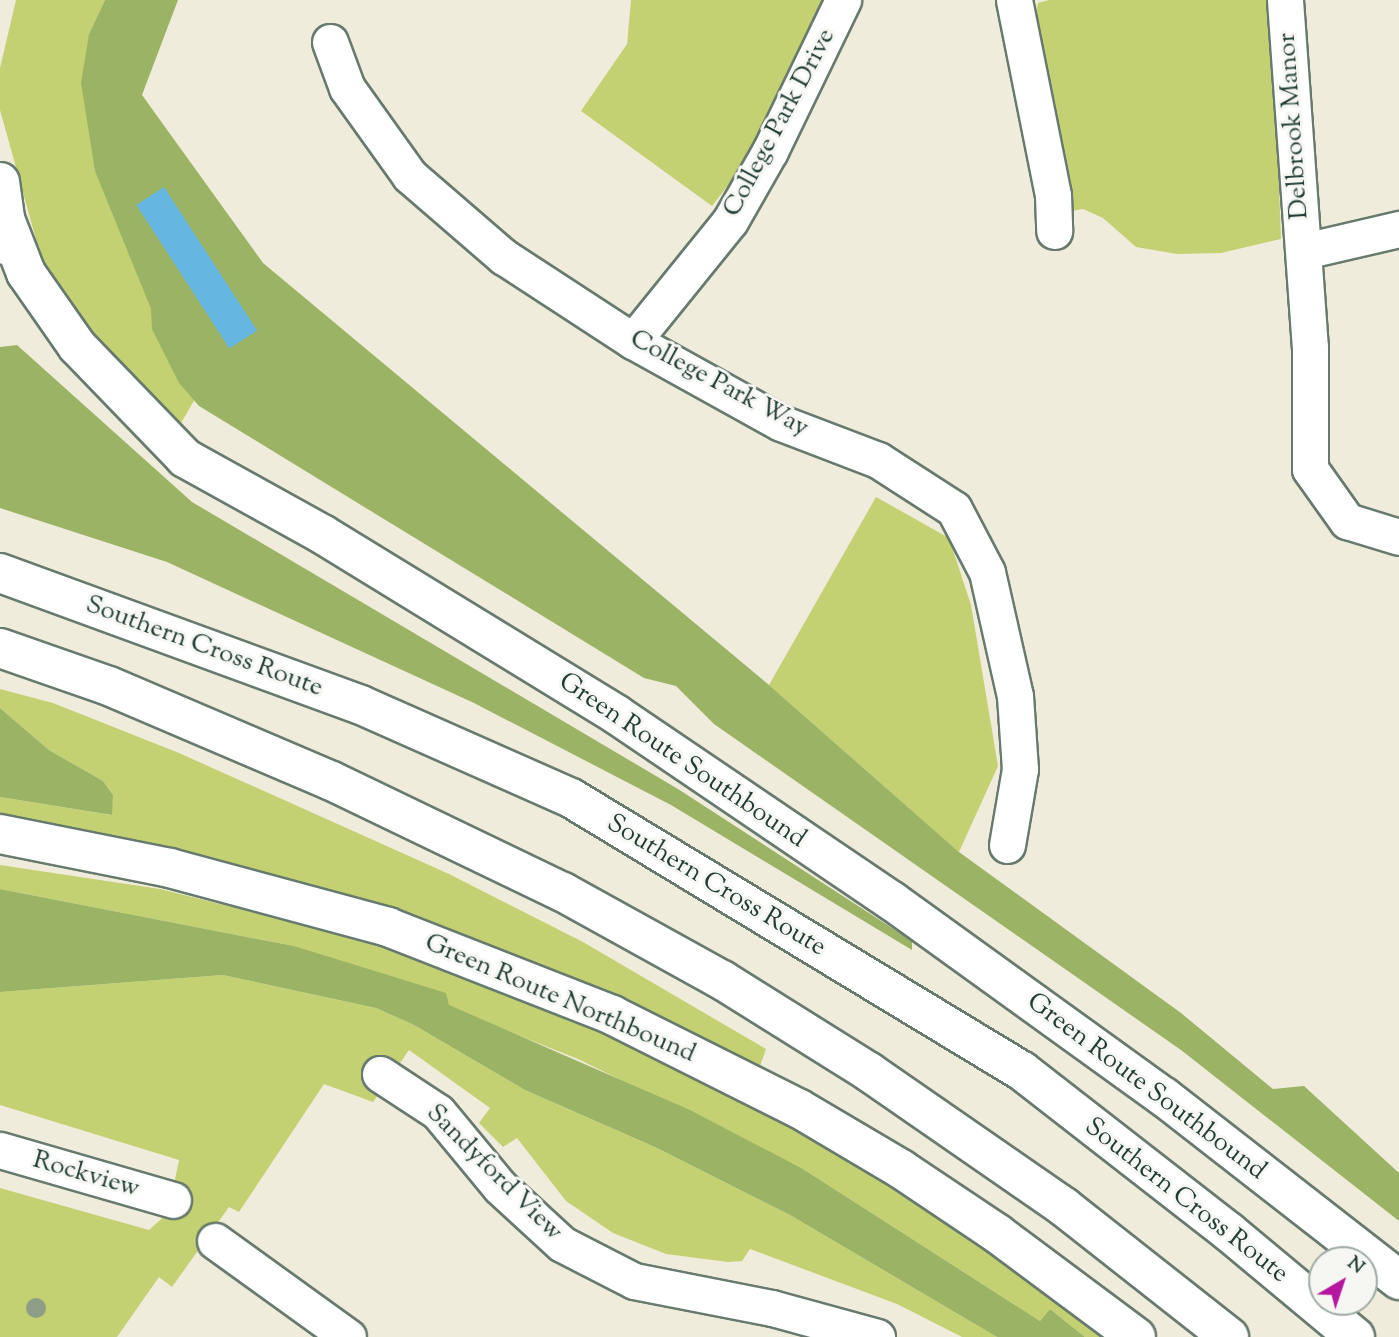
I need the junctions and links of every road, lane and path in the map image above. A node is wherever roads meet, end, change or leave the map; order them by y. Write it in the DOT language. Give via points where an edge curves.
graph roads {
  1 [pos="843,0"];
  2 [pos="1014,0"];
  3 [pos="1285,0"];
  4 [pos="330,42"];
  5 [pos="0,182"];
  6 [pos="1399,229"];
  7 [pos="1054,231"];
  8 [pos="3,233"];
  9 [pos="1304,251"];
  10 [pos="633,341"];
  11 [pos="1399,537"];
  12 [pos="0,573"];
  13 [pos="0,648"];
  14 [pos="0,834"];
  15 [pos="1007,845"];
  16 [pos="380,1074"];
  17 [pos="0,1150"];
  18 [pos="173,1200"];
  19 [pos="215,1241"];
  20 [pos="1399,1278"];
  21 [pos="769,1322"];
  22 [pos="348,1337"];
  23 [pos="877,1337"];
  24 [pos="1136,1337"];
  25 [pos="1230,1337"];
  26 [pos="1355,1337"];
  1 -- 10 [label="street, College Park Drive" via="776,140 730,221"];
  2 -- 7 [label="street" via="1054,195"];
  3 -- 9 [label="street, Delbrook Manor"];
  4 -- 10 [label="street, College Park Way" via="347,88 410,176 504,257"];
  5 -- 8 [label="main road, Green Route Southbound"];
  6 -- 9 [label="street, Delbrook Manor"];
  8 -- 20 [label="main road, Green Route Southbound" via="76,346 185,458 321,534 617,715 892,901 1164,1097"];
  9 -- 11 [label="street, Delbrook Manor" via="1310,469 1347,521"];
  10 -- 15 [label="street, College Park Way" via="781,423 878,460 954,509 986,572 1015,696 1020,769"];
  12 -- 26 [label="main road, Southern Cross Route" via="361,705 571,798 1022,1071"];
  13 -- 25 [label="main road" via="108,686 332,781 563,892 722,980 869,1072 1052,1199"];
  14 -- 24 [label="main road, Green Route Northbound" via="170,868 388,927 612,1015 798,1108 901,1169 999,1234"];
  16 -- 21 [label="street, Sandyford View" via="438,1112 500,1187 562,1244 634,1281"];
  17 -- 18 [label="street, Rockview"];
  19 -- 22 [label="street"];
  21 -- 23 [label="street, Sandyford View"];
}
